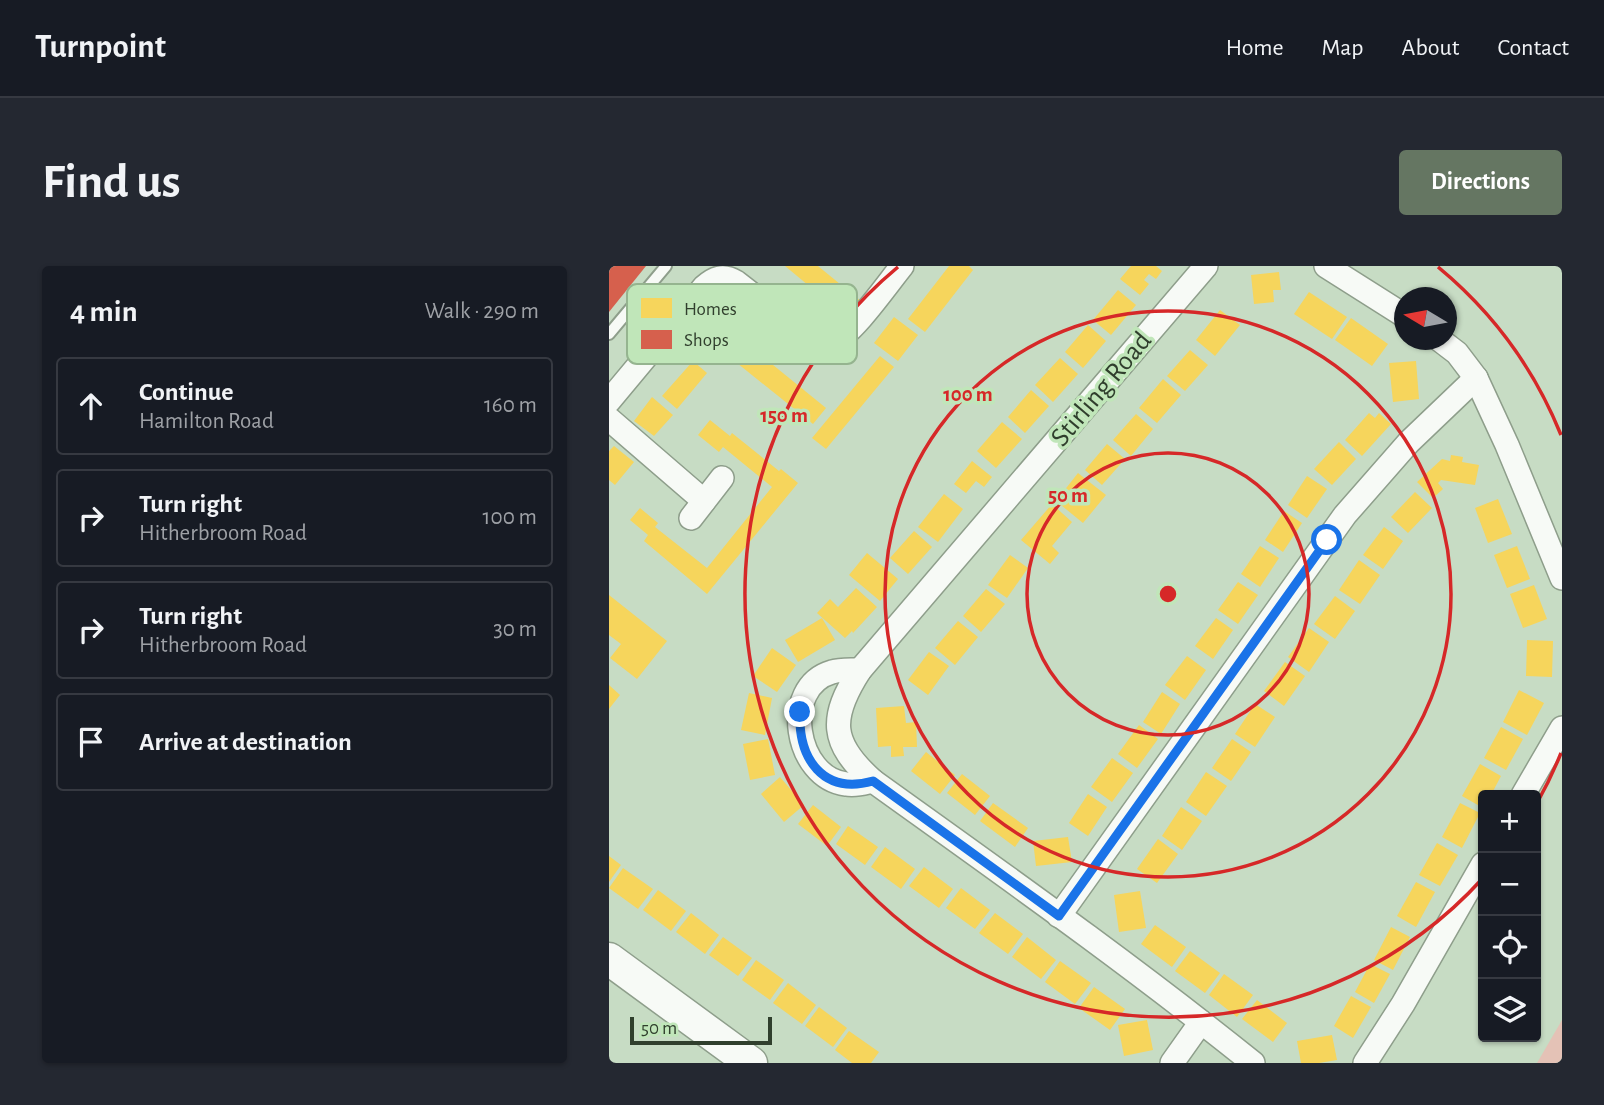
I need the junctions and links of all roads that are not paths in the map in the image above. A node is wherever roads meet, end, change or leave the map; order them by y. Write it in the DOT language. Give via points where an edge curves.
graph roads {
  1 [pos="666,266"];
  2 [pos="902,266"];
  3 [pos="1206,266"];
  4 [pos="1326,266"];
  5 [pos="651,284"];
  6 [pos="708,284"];
  7 [pos="739,284"];
  8 [pos="1394,309"];
  9 [pos="627,313"];
  10 [pos="857,322"];
  11 [pos="609,334"];
  12 [pos="1453,350"];
  13 [pos="640,364"];
  14 [pos="1476,378"];
  15 [pos="609,401"];
  16 [pos="609,419"];
  17 [pos="722,478"];
  18 [pos="1562,578"];
  19 [pos="860,670"];
  20 [pos="1562,728"];
  21 [pos="873,781"];
  22 [pos="1526,790"];
  23 [pos="1478,873"];
  24 [pos="1059,916"];
  25 [pos="609,959"];
  26 [pos="1201,1022"];
  27 [pos="751,1063"];
  28 [pos="1172,1063"];
  29 [pos="1253,1063"];
  30 [pos="1365,1063"];
  1 -- 5 [label="lane"];
  2 -- 10 [label="street"];
  3 -- 19 [label="street, Stirling Road"];
  4 -- 8 [label="street"];
  6 -- 7 [label="street" via="718,277"];
  9 -- 11 [label="lane"];
  12 -- 14 [label="street"];
  13 -- 15 [label="street"];
  14 -- 18 [label="street"];
  14 -- 24 [label="street" via="1409,442 1345,515"];
  16 -- 17 [label="street" via="697,509"];
  19 -- 21 [label="street, Stirling Road" via="840,709 840,739 849,757"];
  19 -- 21 [label="street" via="833,671 817,681 803,701 800,733 811,762 824,776 848,785"];
  20 -- 22 [label="street"];
  21 -- 24 [label="street, Stirling Road"];
  23 -- 30 [label="street"];
  24 -- 26 [label="street, Stirling Road"];
  25 -- 27 [label="street"];
  26 -- 28 [label="street"];
  26 -- 29 [label="street, Stirling Road"];
}
